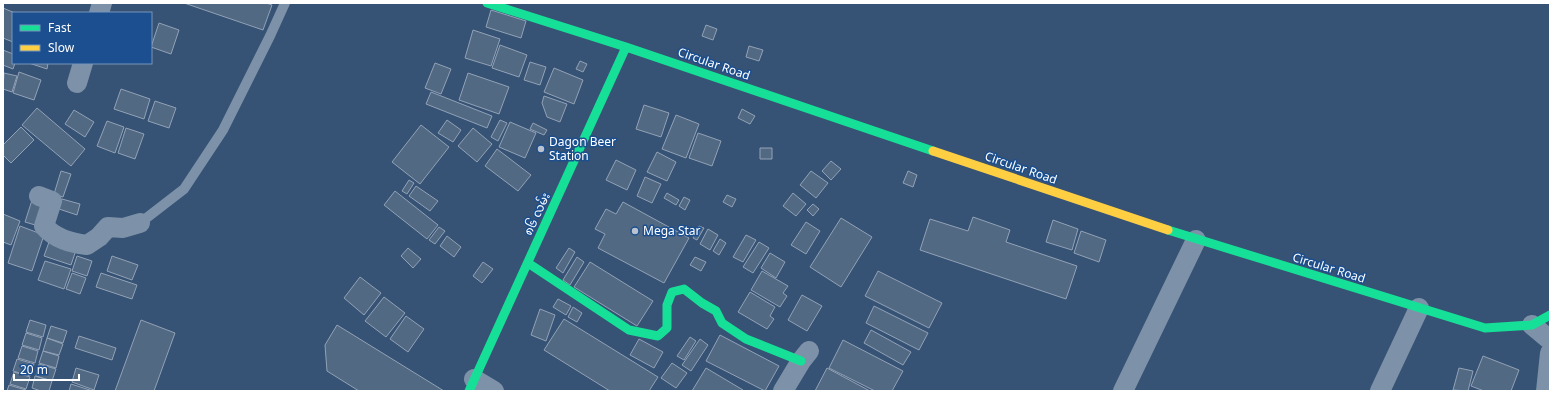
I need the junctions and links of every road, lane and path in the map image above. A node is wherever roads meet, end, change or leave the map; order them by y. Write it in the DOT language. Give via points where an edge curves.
graph roads {
  1 [pos="285,3"];
  2 [pos="487,3"];
  3 [pos="626,47"];
  4 [pos="83,64"];
  5 [pos="77,83"];
  6 [pos="39,196"];
  7 [pos="140,223"];
  8 [pos="1196,240"];
  9 [pos="528,263"];
  10 [pos="1419,308"];
  11 [pos="1550,315"];
  12 [pos="1532,325"];
  13 [pos="1550,340"];
  14 [pos="1550,353"];
  15 [pos="805,356"];
  16 [pos="471,385"];
  17 [pos="494,391"];
  18 [pos="783,391"];
  19 [pos="1123,391"];
  20 [pos="1380,391"];
  21 [pos="1546,391"];
  1 -- 7 [label="lane" via="223,130 184,189"];
  2 -- 3 [label="main road, Circular Road"];
  3 -- 8 [label="main road, Circular Road"];
  3 -- 9 [label="main road, ၈၆ လမ်း"];
  4 -- 5 [label="street"];
  6 -- 7 [label="street" via="52,201 44,226 50,234 73,244 87,245 108,227 123,228"];
  8 -- 10 [label="main road, Circular Road"];
  8 -- 19 [label="street"];
  9 -- 15 [label="main road" via="629,330 658,336 667,328 667,305 672,292 684,289 716,311 722,323 746,339"];
  9 -- 16 [label="main road, ၈၆ လမ်း"];
  10 -- 12 [label="main road, Circular Road" via="1485,328"];
  10 -- 20 [label="street"];
  11 -- 12 [label="main road, Circular Road"];
  12 -- 13 [label="street"];
  14 -- 21 [label="street"];
  15 -- 18 [label="street"];
  16 -- 17 [label="street"];
}
